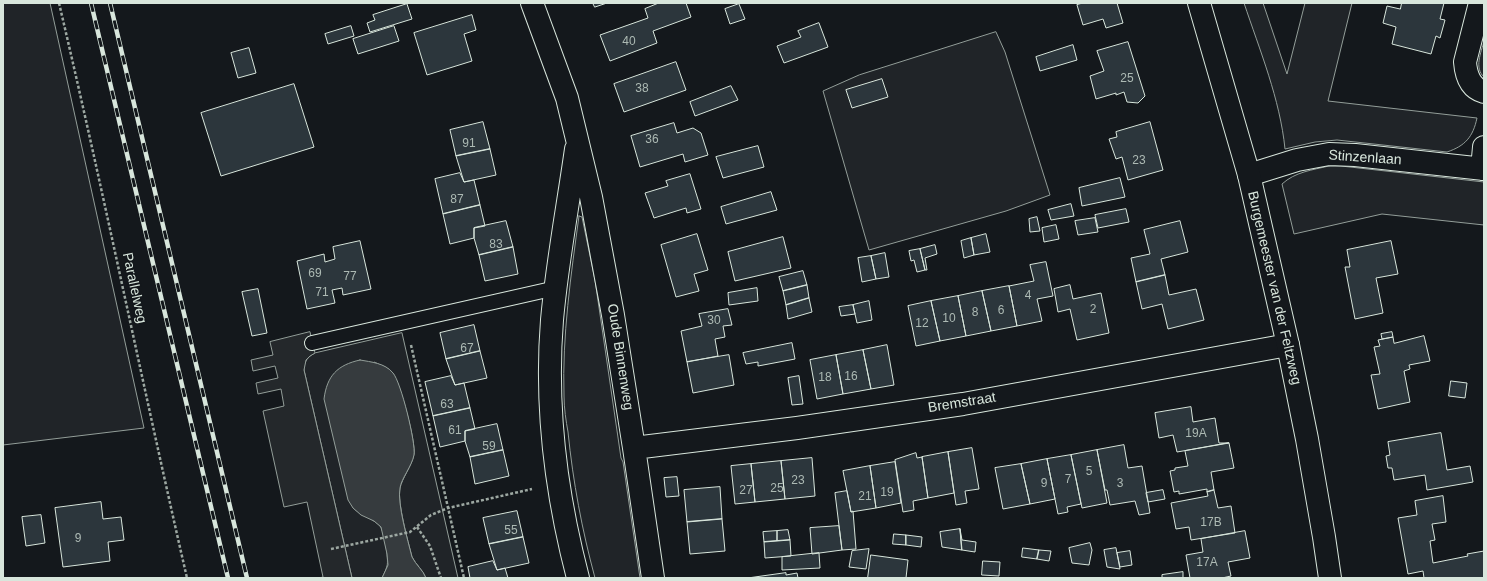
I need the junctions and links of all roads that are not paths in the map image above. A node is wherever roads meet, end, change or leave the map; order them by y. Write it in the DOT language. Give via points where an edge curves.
graph roads {
  1 [pos="532,3"];
  2 [pos="1199,3"];
  3 [pos="1480,3"];
  4 [pos="1484,92"];
  5 [pos="578,138"];
  6 [pos="1484,147"];
  7 [pos="1483,169"];
  8 [pos="1249,175"];
  9 [pos="556,288"];
  10 [pos="312,343"];
  11 [pos="1288,345"];
  12 [pos="634,448"];
  13 [pos="578,578"];
  14 [pos="653,578"];
  15 [pos="1330,578"];
  1 -- 5 [label="street, Oude Binnenweg" via="567,98"];
  2 -- 8 [label="street, Burgemeester van der Feltzweg"];
  3 -- 4 [label="street" via="1465,71 1473,86"];
  5 -- 9 [label="street, Oude Binnenweg"];
  5 -- 12 [label="street, Oude Binnenweg" via="603,256"];
  6 -- 7 [label="street"];
  7 -- 8 [label="street, Stinzenlaan" via="1328,154 1297,160"];
  8 -- 11 [label="street, Burgemeester van der Feltzweg"];
  9 -- 10 [label="lane"];
  9 -- 13 [label="street, Oude Binnenweg" via="552,320 550,386 553,444 558,483"];
  11 -- 12 [label="street, Bremstraat" via="963,404"];
  11 -- 15 [label="street, Burgemeester van der Feltzweg" via="1307,439"];
  12 -- 14 [label="street, Oude Binnenweg"];
}
